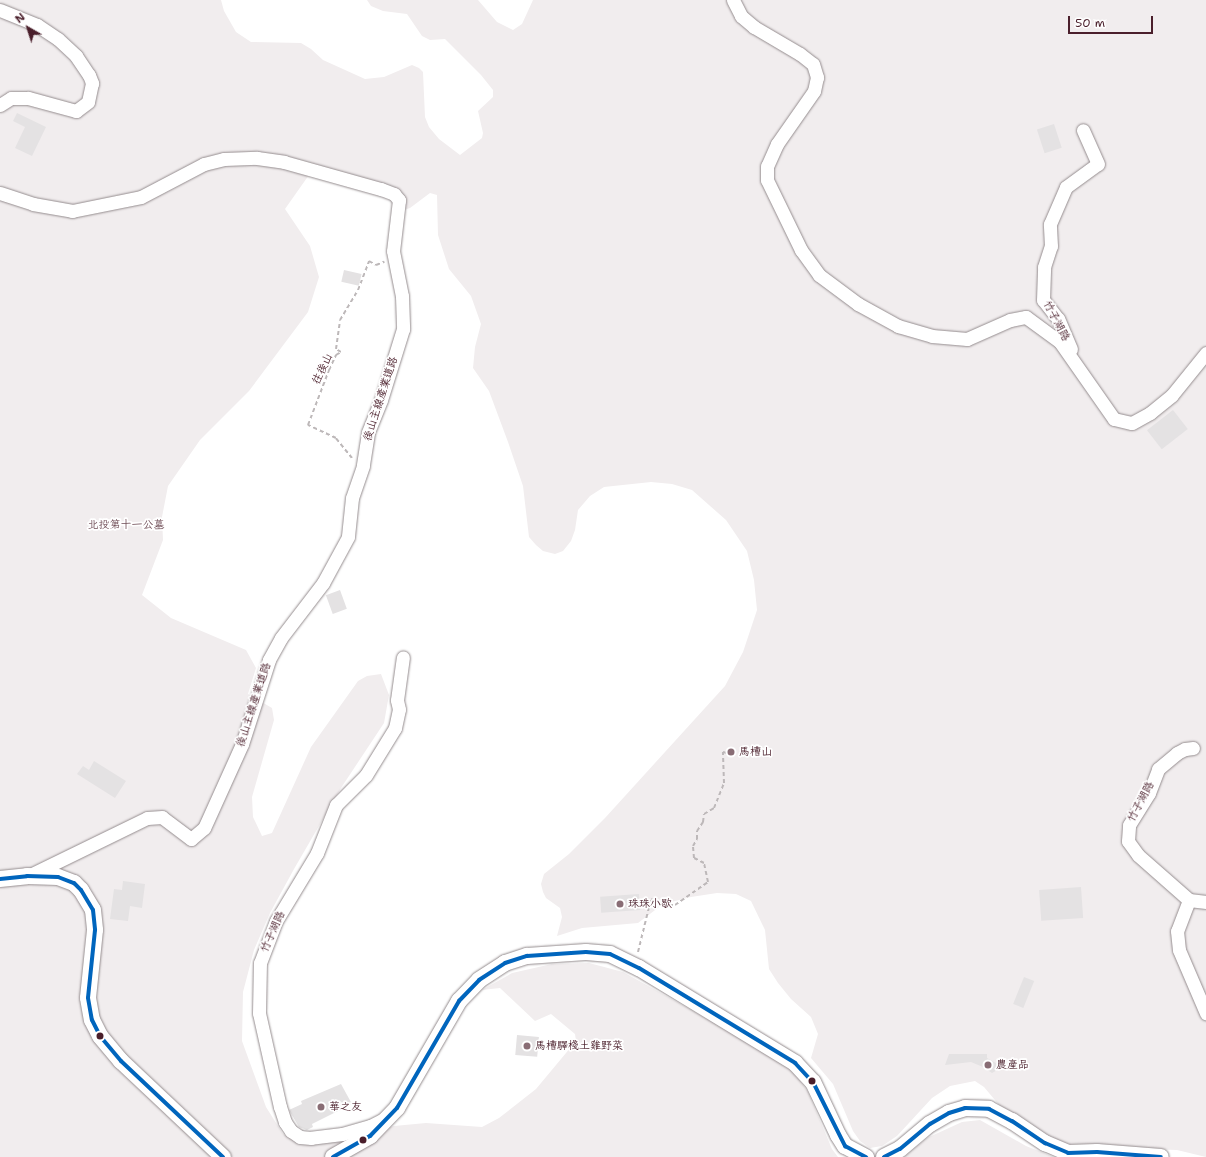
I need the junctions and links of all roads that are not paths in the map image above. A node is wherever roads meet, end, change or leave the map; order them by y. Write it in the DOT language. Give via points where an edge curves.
graph roads {
  1 [pos="732,0"];
  2 [pos="0,10"];
  3 [pos="0,105"];
  4 [pos="1083,130"];
  5 [pos="0,193"];
  6 [pos="1206,353"];
  7 [pos="1078,365"];
  8 [pos="403,657"];
  9 [pos="1193,748"];
  10 [pos="27,876"];
  11 [pos="0,879"];
  12 [pos="1189,900"];
  13 [pos="1206,902"];
  14 [pos="1206,1013"];
  15 [pos="391,1116"];
  16 [pos="223,1157"];
  17 [pos="333,1157"];
  18 [pos="866,1157"];
  19 [pos="884,1157"];
  20 [pos="1161,1157"];
  1 -- 7 [label="street" via="741,16 754,27 813,64 817,77 814,91 777,144 767,166 767,180 801,250 819,275 858,304 898,326 932,336 968,339 1010,320 1026,317 1060,342"];
  2 -- 3 [label="street" via="37,25 58,39 76,56 92,83 88,102 76,111 28,98 11,98"];
  4 -- 7 [label="street, 竹子湖路" via="1098,164 1066,187 1050,224 1051,246 1044,267 1043,300 1058,319"];
  5 -- 10 [label="street, 後山主線產業道路" via="33,204 72,211 141,197 204,164 224,159 257,158 284,162 394,194 399,200 393,251 402,296 403,329 368,433 363,466 352,498 348,537 323,582 281,638 269,660 242,744 204,828 191,839 162,817 148,818"];
  6 -- 7 [label="street" via="1172,395 1150,413 1132,423 1114,419"];
  8 -- 15 [label="street, 竹子湖路" via="395,728 366,774 336,805 317,853 276,921 260,963 259,1013 280,1107 291,1131 300,1137 311,1138 342,1134 370,1126"];
  9 -- 12 [label="street, 竹子湖路" via="1177,753 1158,769 1128,826 1128,841 1138,855"];
  10 -- 11 [label="main road"];
  10 -- 16 [label="main road" via="58,877 74,883 81,890 93,910 95,930 88,998 92,1020 100,1036 121,1060"];
  12 -- 13 [label="street"];
  12 -- 14 [label="street" via="1177,931 1179,950"];
  15 -- 17 [label="main road" via="370,1136"];
  15 -- 18 [label="main road" via="460,1001 479,980 505,963 527,956 586,952 610,954 795,1063 813,1082 845,1146"];
  19 -- 20 [label="main road" via="900,1149 930,1124 949,1113 965,1108 989,1109 1045,1143 1068,1153 1098,1152"];
}
